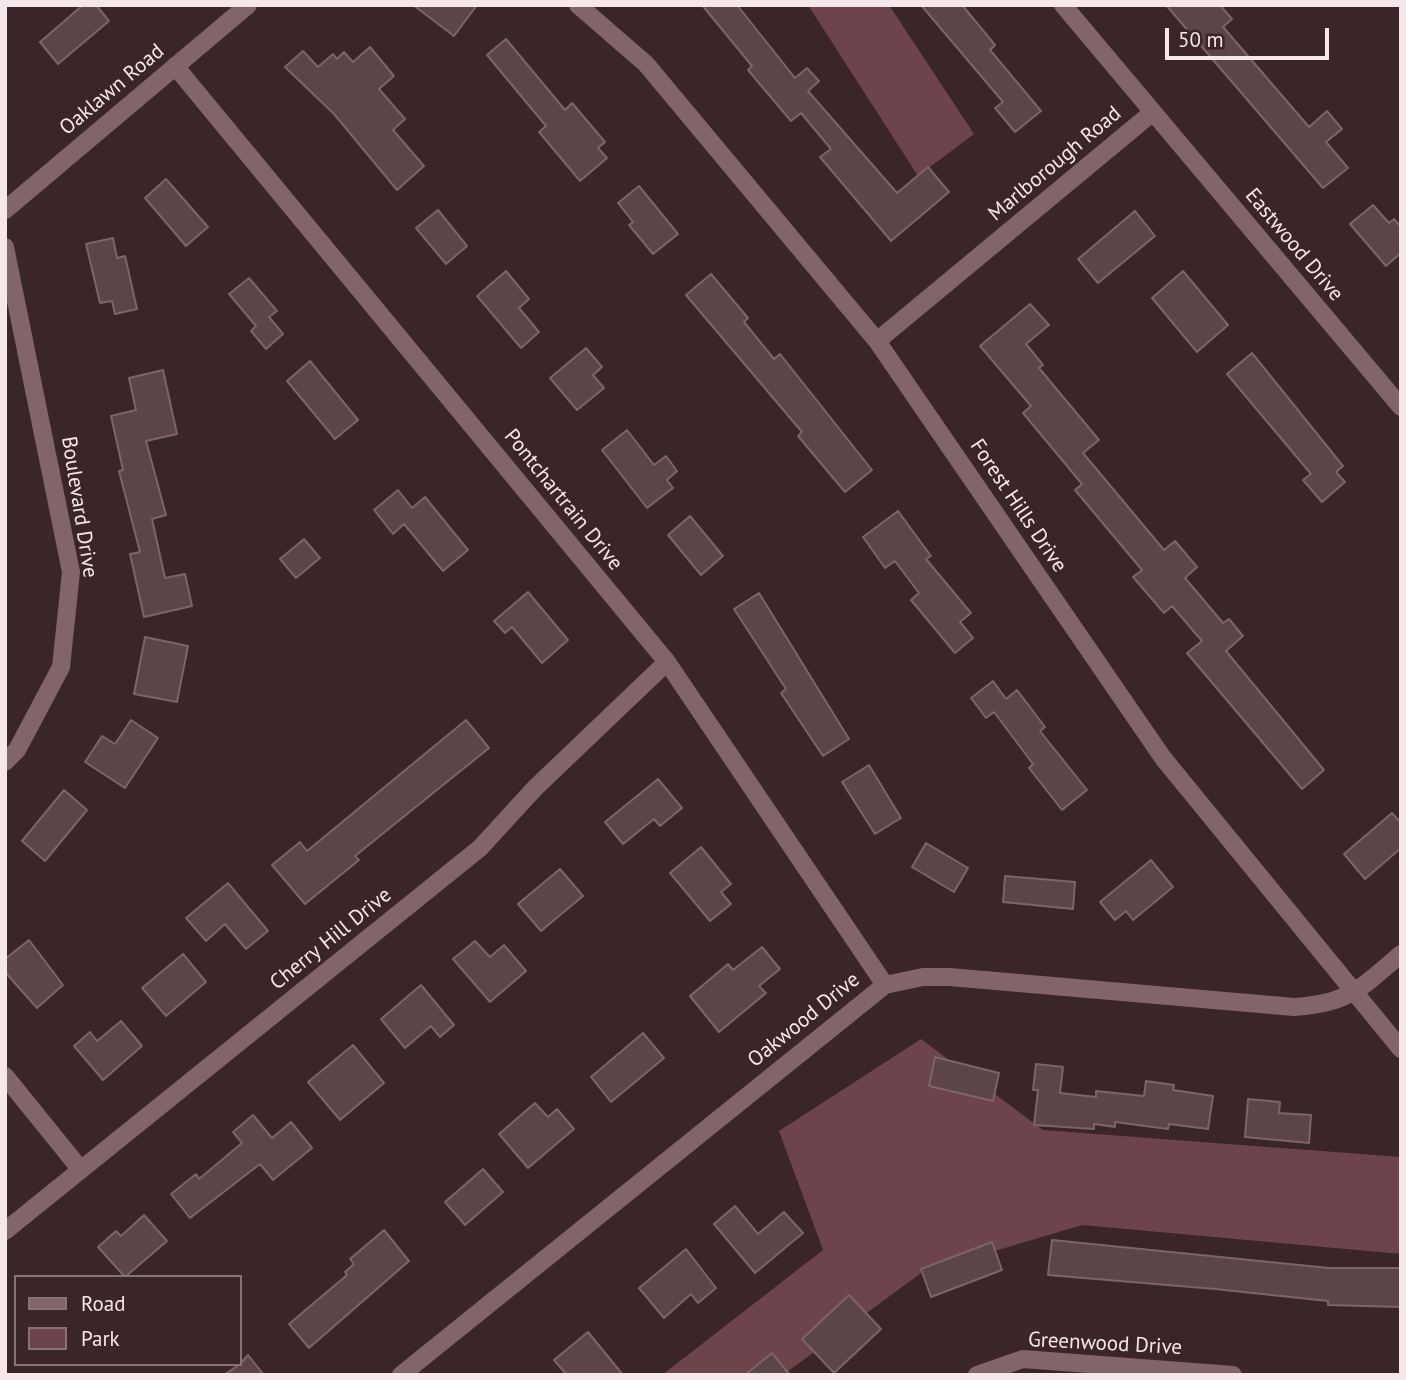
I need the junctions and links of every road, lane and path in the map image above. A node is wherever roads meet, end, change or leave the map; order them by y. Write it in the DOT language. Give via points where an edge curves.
graph roads {
  1 [pos="248,5"];
  2 [pos="578,5"];
  3 [pos="1063,5"];
  4 [pos="175,66"];
  5 [pos="1153,112"];
  6 [pos="5,210"];
  7 [pos="5,247"];
  8 [pos="877,341"];
  9 [pos="1401,407"];
  10 [pos="667,662"];
  11 [pos="5,762"];
  12 [pos="1401,954"];
  13 [pos="885,985"];
  14 [pos="1355,993"];
  15 [pos="1401,1049"];
  16 [pos="5,1076"];
  17 [pos="81,1170"];
  18 [pos="5,1231"];
  19 [pos="401,1375"];
  20 [pos="977,1375"];
  21 [pos="1233,1375"];
  1 -- 4 [label="street, Oaklawn Road"];
  2 -- 8 [label="street, Forest Hills Drive" via="646,64"];
  3 -- 5 [label="street, Marlborough Road"];
  4 -- 6 [label="street, Oaklawn Road"];
  4 -- 10 [label="street, Pontchartrain Drive"];
  5 -- 8 [label="street, Marlborough Road"];
  5 -- 9 [label="street, Eastwood Drive"];
  7 -- 11 [label="street, Boulevard Drive" via="71,572 61,667"];
  8 -- 14 [label="street, Forest Hills Drive" via="1163,758"];
  10 -- 13 [label="street, Pontchartrain Drive"];
  10 -- 17 [label="street, Cherry Hill Drive" via="535,788 480,848"];
  12 -- 14 [label="street, Oakwood Drive"];
  13 -- 14 [label="street, Oakwood Drive" via="913,978 950,977 1293,1007 1323,1006"];
  13 -- 19 [label="street, Oakwood Drive"];
  14 -- 15 [label="street, Forest Hills Drive"];
  16 -- 17 [label="street"];
  17 -- 18 [label="street, Cherry Hill Drive"];
  20 -- 21 [label="street, Greenwood Drive" via="1023,1359"];
}
